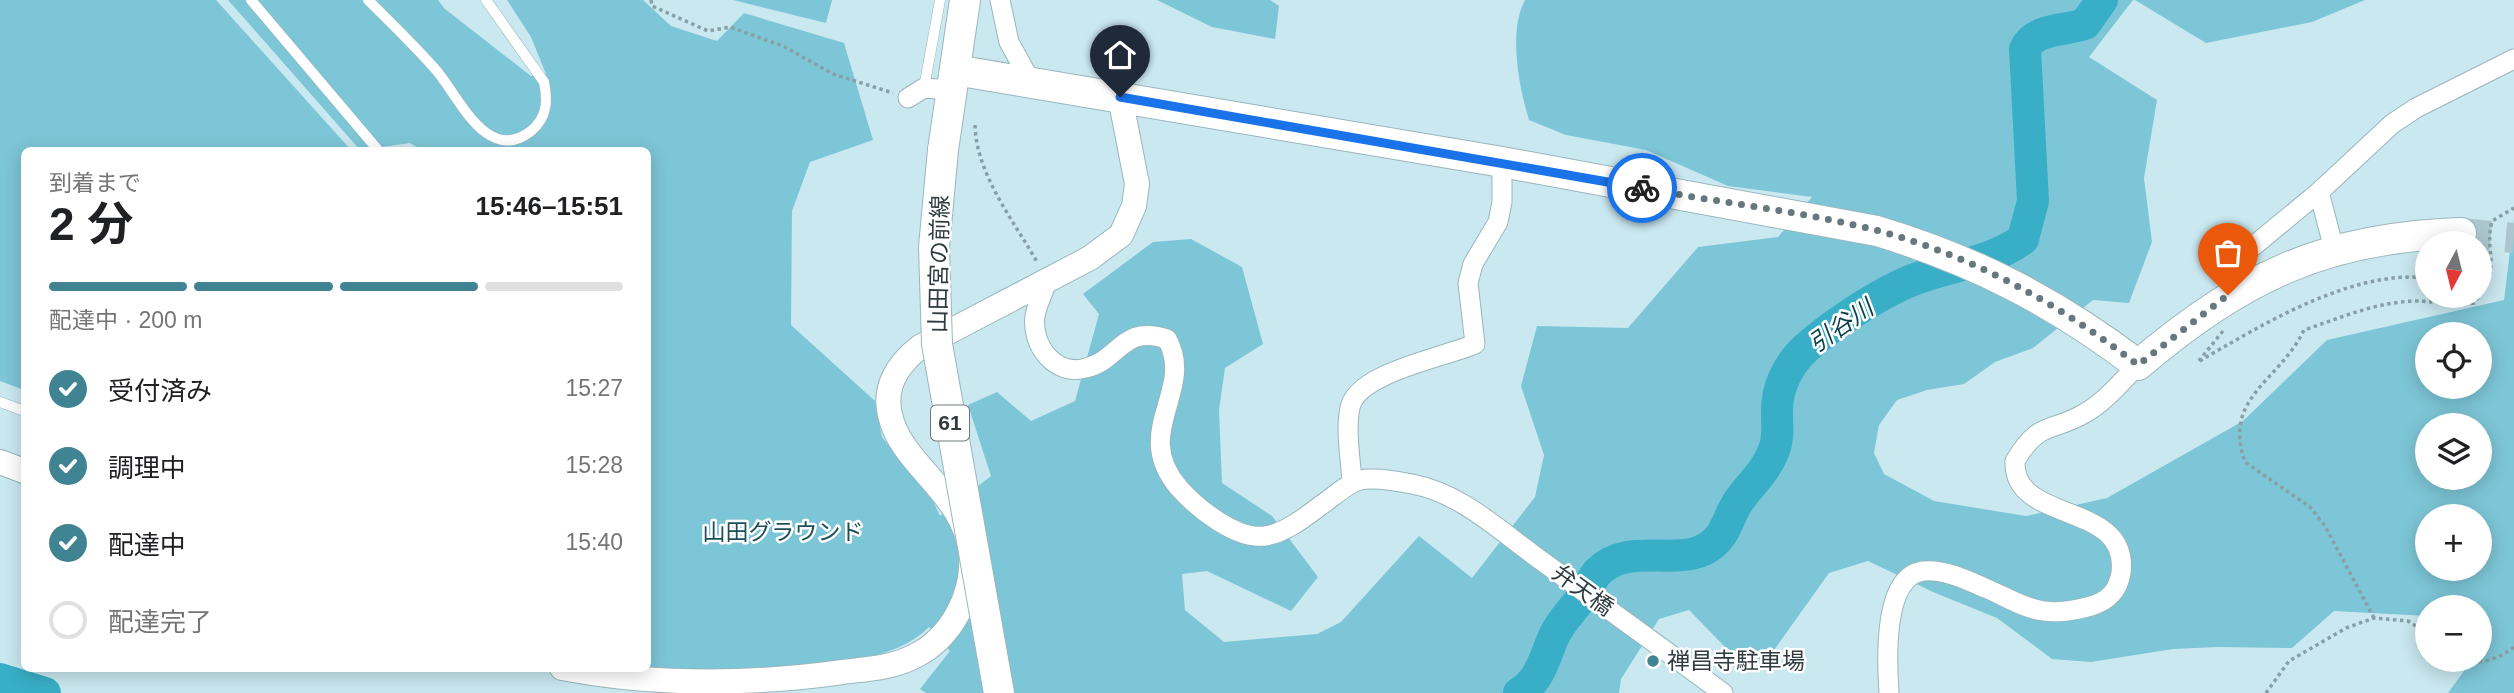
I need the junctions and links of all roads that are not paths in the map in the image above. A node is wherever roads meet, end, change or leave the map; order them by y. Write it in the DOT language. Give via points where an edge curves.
graph roads {
  1 [pos="251,0"];
  2 [pos="368,0"];
  3 [pos="486,0"];
  4 [pos="940,0"];
  5 [pos="965,0"];
  6 [pos="1000,0"];
  7 [pos="2514,59"];
  8 [pos="1031,82"];
  9 [pos="935,86"];
  10 [pos="1120,97"];
  11 [pos="376,147"];
  12 [pos="1502,162"];
  13 [pos="2319,192"];
  14 [pos="2415,237"];
  15 [pos="2334,249"];
  16 [pos="2228,267"];
  17 [pos="1047,280"];
  18 [pos="2138,365"];
  19 [pos="0,402"];
  20 [pos="21,410"];
  21 [pos="0,462"];
  22 [pos="21,470"];
  23 [pos="1352,483"];
  24 [pos="586,672"];
  25 [pos="999,693"];
  26 [pos="1723,693"];
  27 [pos="1889,693"];
  1 -- 11 [label="lane"];
  2 -- 3 [label="lane" via="438,72 481,130 506,139 519,138 538,124 548,98 544,82"];
  4 -- 9 [label="lane"];
  5 -- 9 [label="main road, 山田宮の前線 / 61"];
  6 -- 8 [label="street" via="1009,42"];
  7 -- 13 [label="street" via="2392,124"];
  8 -- 9 [label="main road"];
  8 -- 10 [label="main road"];
  9 -- 25 [label="main road, 山田宮の前線 / 61, bridge" via="943,150 934,247 937,344"];
  10 -- 12 [label="main road"];
  10 -- 17 [label="street" via="1137,184 1132,213 1121,235 1107,248"];
  12 -- 18 [label="main road" via="1877,231 1932,248 2033,294"];
  12 -- 23 [label="street" via="1498,222 1468,283 1475,344 1375,379 1354,395 1349,417"];
  13 -- 15 [label="street"];
  13 -- 16 [label="street"];
  14 -- 15 [label="main road"];
  15 -- 18 [label="main road" via="2228,295"];
  17 -- 23 [label="street" via="1035,317 1036,330 1044,353 1056,365 1089,368 1148,333 1167,339 1176,355 1175,379 1161,420 1160,451 1178,486 1198,506 1247,535 1262,537 1292,525"];
  17 -- 24 [label="street" via="920,346 903,361 891,384 889,412 896,431 959,515 971,554 971,579 958,614 924,651 881,667 755,682"];
  18 -- 27 [label="street" via="2082,415 2043,428 2015,461 2018,484 2026,492 2088,520 2114,540 2121,571 2113,594 2089,607 2045,611 1958,577 1924,571 1912,574 1903,582 1886,649"];
  19 -- 20 [label="lane"];
  21 -- 22 [label="street"];
  23 -- 26 [label="street, 弁天橋" via="1375,480 1440,492"];
}
